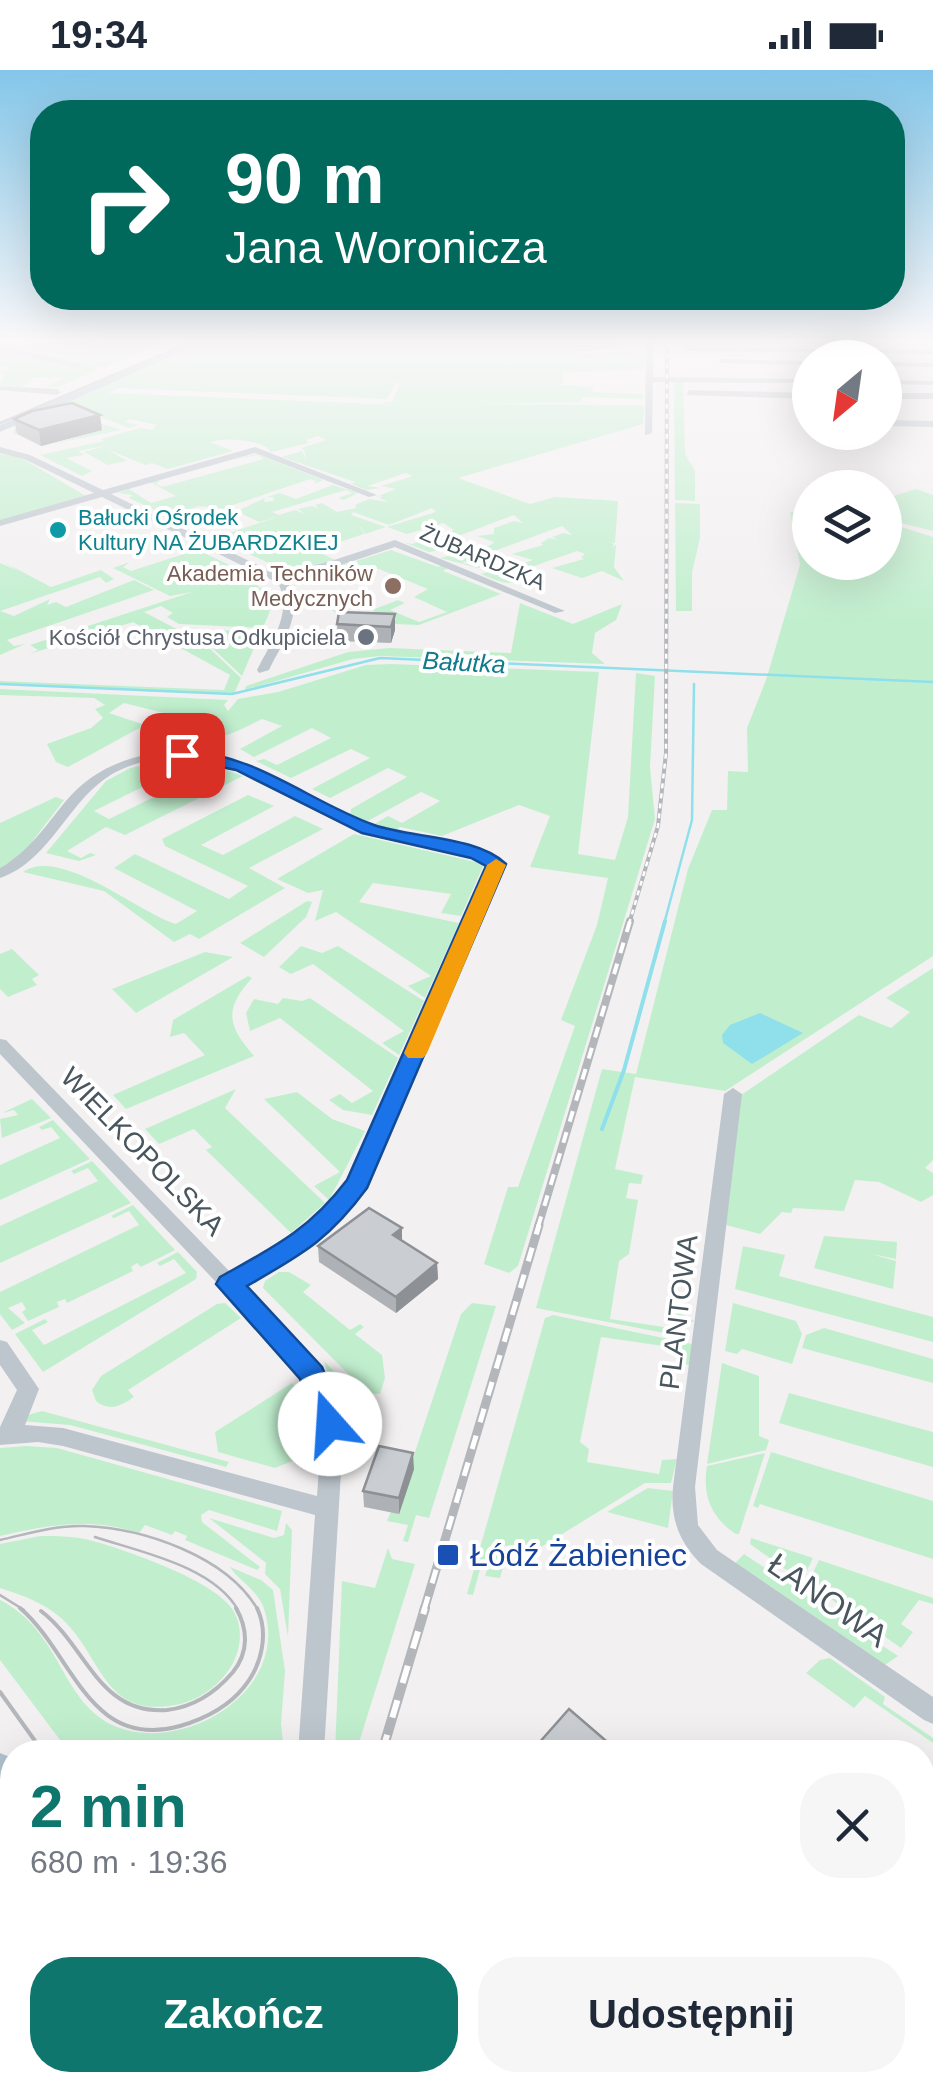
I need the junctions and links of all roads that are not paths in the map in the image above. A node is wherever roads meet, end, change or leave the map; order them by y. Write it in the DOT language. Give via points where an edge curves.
graph roads {
  1 [pos="0,450"];
  2 [pos="102,494"];
  3 [pos="372,495"];
  4 [pos="0,523"];
  5 [pos="276,576"];
  6 [pos="560,610"];
  7 [pos="264,670"];
  8 [pos="0,874"];
  9 [pos="0,1044"];
  10 [pos="733,1094"];
  11 [pos="230,1284"];
  12 [pos="0,1348"];
  13 [pos="5,1435"];
  14 [pos="326,1508"];
  15 [pos="690,1536"];
  16 [pos="933,1712"];
  17 [pos="312,1740"];
  1 -- 2 [label="street"];
  2 -- 3 [label="street" via="255,450"];
  2 -- 4 [label="street"];
  2 -- 5 [label="street"];
  5 -- 6 [label="street, ŻUBARDZKA" via="395,543"];
  5 -- 7 [label="street" via="289,590 291,606"];
  8 -- 11 [label="street" via="34,853 100,776 136,760 174,755 232,762 368,829 496,864 358,1182 330,1221"];
  9 -- 11 [label="street, WIELKOPOLSKA"];
  10 -- 15 [label="street, PLANTOWA" via="684,1486"];
  11 -- 14 [label="street, WIELKOPOLSKA" via="298,1356 321,1392 332,1439"];
  12 -- 13 [label="street" via="28,1389"];
  13 -- 14 [label="street" via="74,1439"];
  14 -- 17 [label="street, WIELKOPOLSKA"];
  15 -- 16 [label="street, ŁANOWA" via="709,1557"];
}
